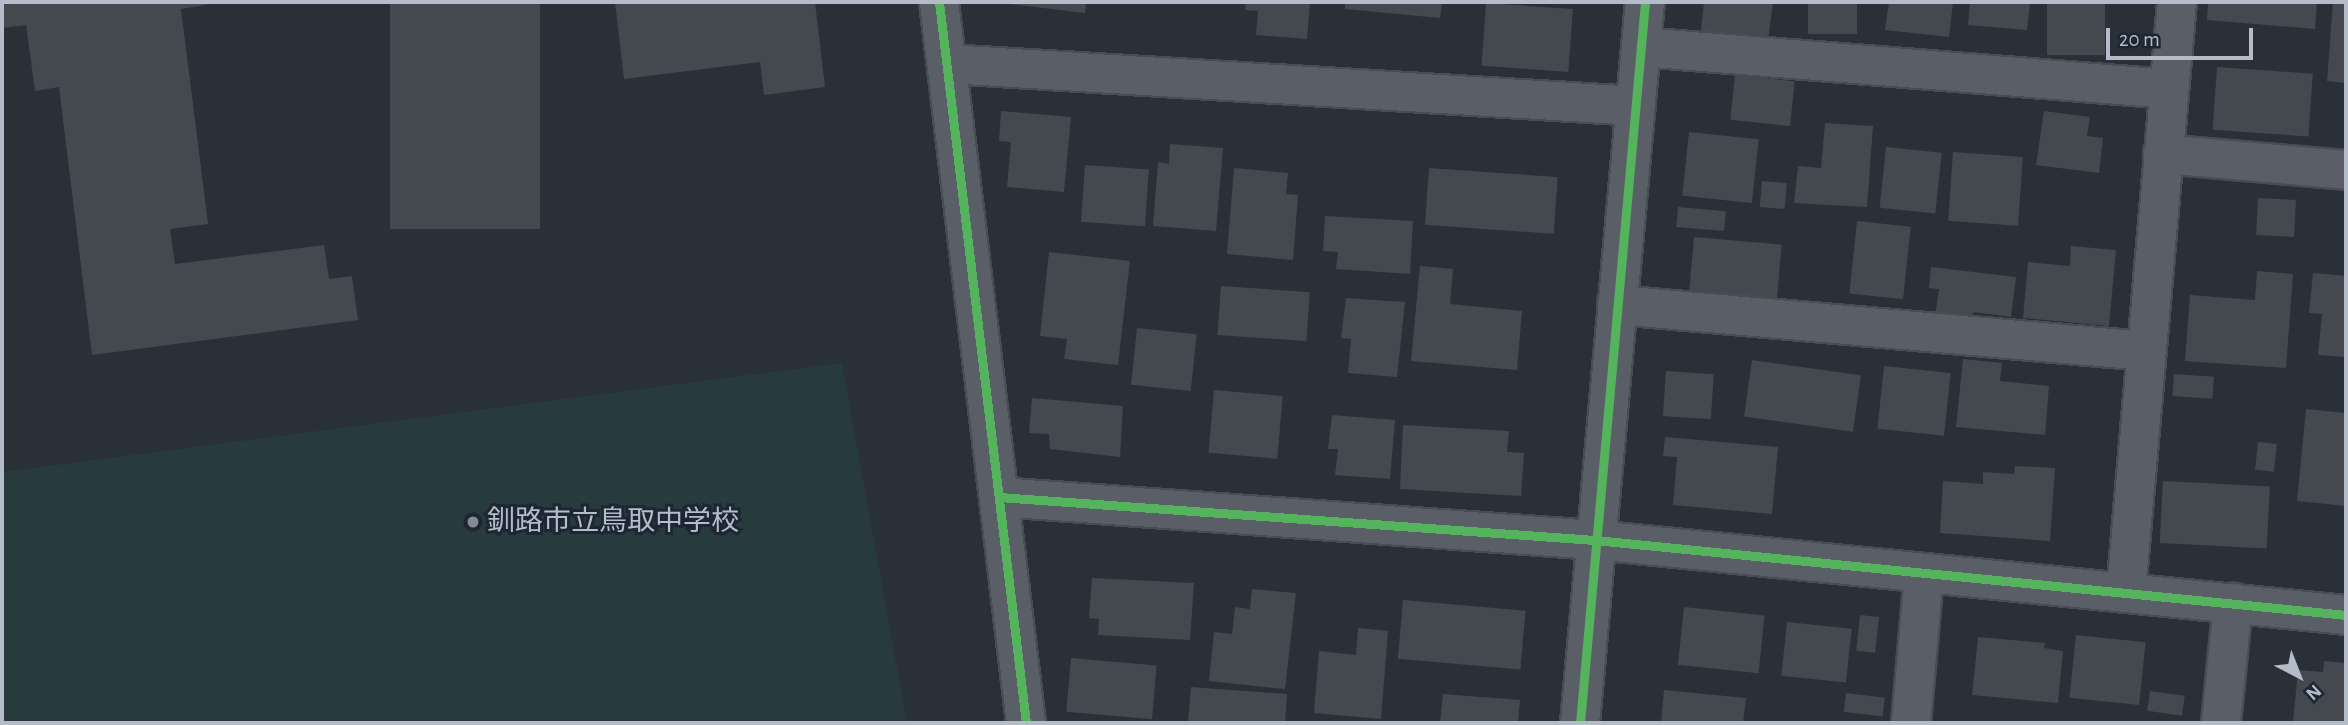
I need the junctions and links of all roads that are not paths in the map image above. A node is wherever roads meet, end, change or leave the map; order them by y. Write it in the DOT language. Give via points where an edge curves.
graph roads {
  1 [pos="939,2"];
  2 [pos="1645,2"];
  3 [pos="2177,2"];
  4 [pos="1641,47"];
  5 [pos="948,64"];
  6 [pos="2169,89"];
  7 [pos="1636,106"];
  8 [pos="2164,154"];
  9 [pos="2346,170"];
  10 [pos="1617,305"];
  11 [pos="2145,351"];
  12 [pos="999,497"];
  13 [pos="1595,540"];
  14 [pos="1924,574"];
  15 [pos="2126,592"];
  16 [pos="2233,603"];
  17 [pos="2346,615"];
  18 [pos="1026,723"];
  19 [pos="1580,723"];
  20 [pos="1910,723"];
  21 [pos="2221,723"];
  1 -- 5 [label="street"];
  2 -- 4 [label="street"];
  3 -- 6 [label="street"];
  4 -- 6 [label="street"];
  4 -- 7 [label="street"];
  5 -- 7 [label="street"];
  5 -- 12 [label="street"];
  6 -- 8 [label="street"];
  7 -- 10 [label="street"];
  8 -- 9 [label="street"];
  8 -- 11 [label="street"];
  10 -- 11 [label="street"];
  10 -- 13 [label="street"];
  11 -- 15 [label="street"];
  12 -- 13 [label="street"];
  12 -- 18 [label="street"];
  13 -- 14 [label="street"];
  13 -- 19 [label="street"];
  14 -- 15 [label="street"];
  14 -- 20 [label="street"];
  15 -- 16 [label="street"];
  16 -- 17 [label="street"];
  16 -- 21 [label="street"];
}
